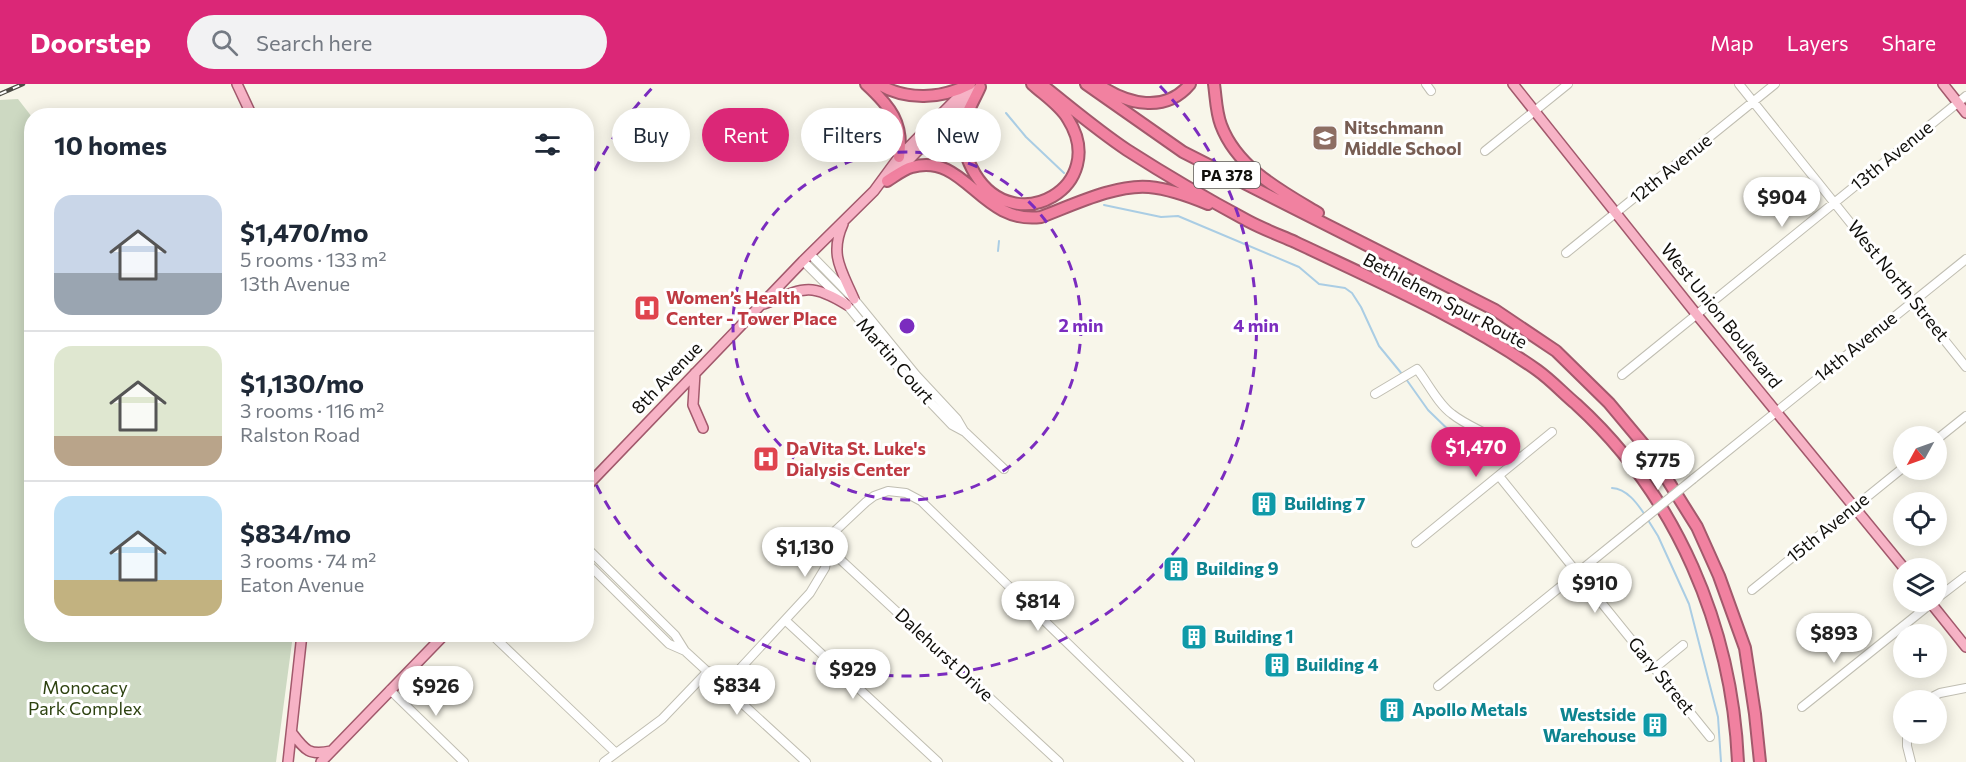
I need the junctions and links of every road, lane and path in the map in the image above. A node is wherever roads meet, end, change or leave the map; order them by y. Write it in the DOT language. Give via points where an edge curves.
graph roads {
  1 [pos="237,84"];
  2 [pos="866,84"];
  3 [pos="878,84"];
  4 [pos="1032,84"];
  5 [pos="1041,84"];
  6 [pos="1086,84"];
  7 [pos="1098,84"];
  8 [pos="1190,84"];
  9 [pos="1214,84"];
  10 [pos="1513,84"];
  11 [pos="1568,84"];
  12 [pos="1739,84"];
  13 [pos="1775,84"];
  14 [pos="1943,84"];
  15 [pos="976,85"];
  16 [pos="1966,96"];
  17 [pos="1753,101"];
  18 [pos="1958,103"];
  19 [pos="248,108"];
  20 [pos="1534,111"];
  21 [pos="1966,113"];
  22 [pos="1485,151"];
  23 [pos="896,170"];
  24 [pos="1834,202"];
  25 [pos="1617,213"];
  26 [pos="846,219"];
  27 [pos="1249,221"];
  28 [pos="1378,249"];
  29 [pos="1566,253"];
  30 [pos="810,254"];
  31 [pos="1966,259"];
  32 [pos="803,261"];
  33 [pos="1914,301"];
  34 [pos="851,302"];
  35 [pos="759,307"];
  36 [pos="1697,315"];
  37 [pos="1966,367"];
  38 [pos="695,373"];
  39 [pos="1622,375"];
  40 [pos="1375,394"];
  41 [pos="1777,412"];
  42 [pos="1966,416"];
  43 [pos="703,428"];
  44 [pos="1947,431"];
  45 [pos="1552,432"];
  46 [pos="1519,459"];
  47 [pos="1004,468"];
  48 [pos="1499,476"];
  49 [pos="1893,476"];
  50 [pos="594,479"];
  51 [pos="1854,507"];
  52 [pos="1416,543"];
  53 [pos="829,549"];
  54 [pos="594,555"];
  55 [pos="1896,558"];
  56 [pos="594,570"];
  57 [pos="1577,573"];
  58 [pos="1966,576"];
  59 [pos="1752,590"];
  60 [pos="1947,590"];
  61 [pos="1919,612"];
  62 [pos="1941,612"];
  63 [pos="785,620"];
  64 [pos="301,642"];
  65 [pos="437,642"];
  66 [pos="499,642"];
  67 [pos="1683,645"];
  68 [pos="1966,647"];
  69 [pos="685,651"];
  70 [pos="1655,668"];
  71 [pos="708,671"];
  72 [pos="724,686"];
  73 [pos="1438,686"];
  74 [pos="1966,688"];
  75 [pos="390,690"];
  76 [pos="1947,692"];
  77 [pos="1802,707"];
  78 [pos="292,733"];
  79 [pos="1710,737"];
  80 [pos="1907,744"];
  81 [pos="331,751"];
  82 [pos="616,753"];
  83 [pos="288,762"];
  84 [pos="321,762"];
  85 [pos="464,762"];
  86 [pos="604,762"];
  87 [pos="806,762"];
  88 [pos="938,762"];
  89 [pos="1059,762"];
  90 [pos="1190,762"];
  91 [pos="1738,762"];
  92 [pos="1760,762"];
  93 [pos="1911,762"];
  1 -- 19 [label="main road"];
  2 -- 23 [label="highway" via="882,99 900,132"];
  3 -- 15 [label="highway" via="901,94 925,96 945,95"];
  4 -- 15 [label="highway" via="1069,119 1079,155 1074,175 1063,189 1031,205 1012,203 988,190 965,154 963,129"];
  5 -- 27 [label="highway, Bethlehem Spur Route / PA 378" via="1126,149"];
  6 -- 28 [label="highway, Bethlehem Spur Route / PA 378" via="1183,152"];
  7 -- 8 [label="highway" via="1125,99 1151,103 1176,97"];
  9 -- 28 [label="highway" via="1221,125 1243,160 1274,186"];
  10 -- 20 [label="main road, West Union Boulevard"];
  11 -- 20 [label="street"];
  12 -- 17 [label="street, West North Street"];
  13 -- 17 [label="street, 12th Avenue"];
  14 -- 18 [label="main road"];
  15 -- 23 [label="main road, 8th Avenue"];
  16 -- 18 [label="street, 13th Avenue"];
  17 -- 24 [label="street, West North Street"];
  17 -- 25 [label="street, 12th Avenue"];
  18 -- 21 [label="main road"];
  18 -- 24 [label="street, 13th Avenue"];
  20 -- 22 [label="street"];
  20 -- 25 [label="main road, West Union Boulevard"];
  23 -- 26 [label="main road, 8th Avenue"];
  23 -- 27 [label="highway" via="933,165 944,168 987,202 1020,217 1041,217 1111,192 1148,187 1180,192"];
  24 -- 33 [label="street, West North Street"];
  24 -- 36 [label="street, 13th Avenue"];
  25 -- 29 [label="street, 12th Avenue"];
  25 -- 36 [label="main road, West Union Boulevard"];
  26 -- 30 [label="main road, 8th Avenue"];
  26 -- 34 [label="main road" via="836,249"];
  27 -- 91 [label="highway, Bethlehem Spur Route / PA 378" via="1467,327 1539,371 1598,424 1641,475 1680,538 1704,591 1725,658 1737,726"];
  28 -- 92 [label="highway, Bethlehem Spur Route / PA 378" via="1495,310 1556,351 1609,403 1650,452 1697,527 1746,648"];
  30 -- 32 [label="main road, 8th Avenue"];
  30 -- 34 [label="street, Martin Court"];
  31 -- 33 [label="street, 14th Avenue"];
  32 -- 34 [label="street, Martin Court"];
  32 -- 35 [label="main road, 8th Avenue"];
  33 -- 37 [label="street, West North Street"];
  33 -- 41 [label="street, 14th Avenue"];
  34 -- 35 [label="main road" via="812,289"];
  34 -- 47 [label="street, Martin Court" via="965,432"];
  35 -- 38 [label="main road, 8th Avenue"];
  36 -- 39 [label="street, 13th Avenue"];
  36 -- 41 [label="main road, West Union Boulevard"];
  38 -- 43 [label="main road" via="693,405"];
  38 -- 50 [label="main road, 8th Avenue"];
  40 -- 46 [label="street" via="1417,369 1449,413 1503,443"];
  41 -- 51 [label="main road, West Union Boulevard"];
  41 -- 57 [label="street, 14th Avenue, bridge"];
  42 -- 44 [label="street"];
  45 -- 46 [label="street"];
  46 -- 48 [label="street"];
  48 -- 52 [label="street"];
  48 -- 57 [label="street, Gary Street"];
  49 -- 51 [label="street, 15th Avenue"];
  51 -- 55 [label="main road, West Union Boulevard"];
  51 -- 59 [label="street, 15th Avenue"];
  53 -- 63 [label="street" via="820,579"];
  53 -- 89 [label="street, Dalehurst Drive"];
  53 -- 90 [label="street" via="834,532 874,496 888,491 906,493 921,501"];
  54 -- 69 [label="street" via="675,635"];
  56 -- 69 [label="street" via="669,644"];
  57 -- 70 [label="street, Gary Street"];
  57 -- 73 [label="street, 14th Avenue"];
  58 -- 60 [label="street"];
  61 -- 77 [label="street"];
  62 -- 68 [label="main road"];
  63 -- 72 [label="street"];
  63 -- 88 [label="street"];
  64 -- 78 [label="main road"];
  65 -- 75 [label="main road"];
  66 -- 82 [label="street"];
  67 -- 70 [label="street"];
  69 -- 71 [label="street"];
  70 -- 79 [label="street, Gary Street"];
  71 -- 72 [label="street"];
  71 -- 82 [label="street" via="662,719"];
  72 -- 87 [label="street"];
  74 -- 76 [label="street"];
  75 -- 81 [label="main road"];
  75 -- 85 [label="street"];
  78 -- 81 [label="main road" via="310,752"];
  78 -- 83 [label="main road"];
  80 -- 93 [label="street"];
  81 -- 84 [label="main road"];
  82 -- 86 [label="street"];
}
